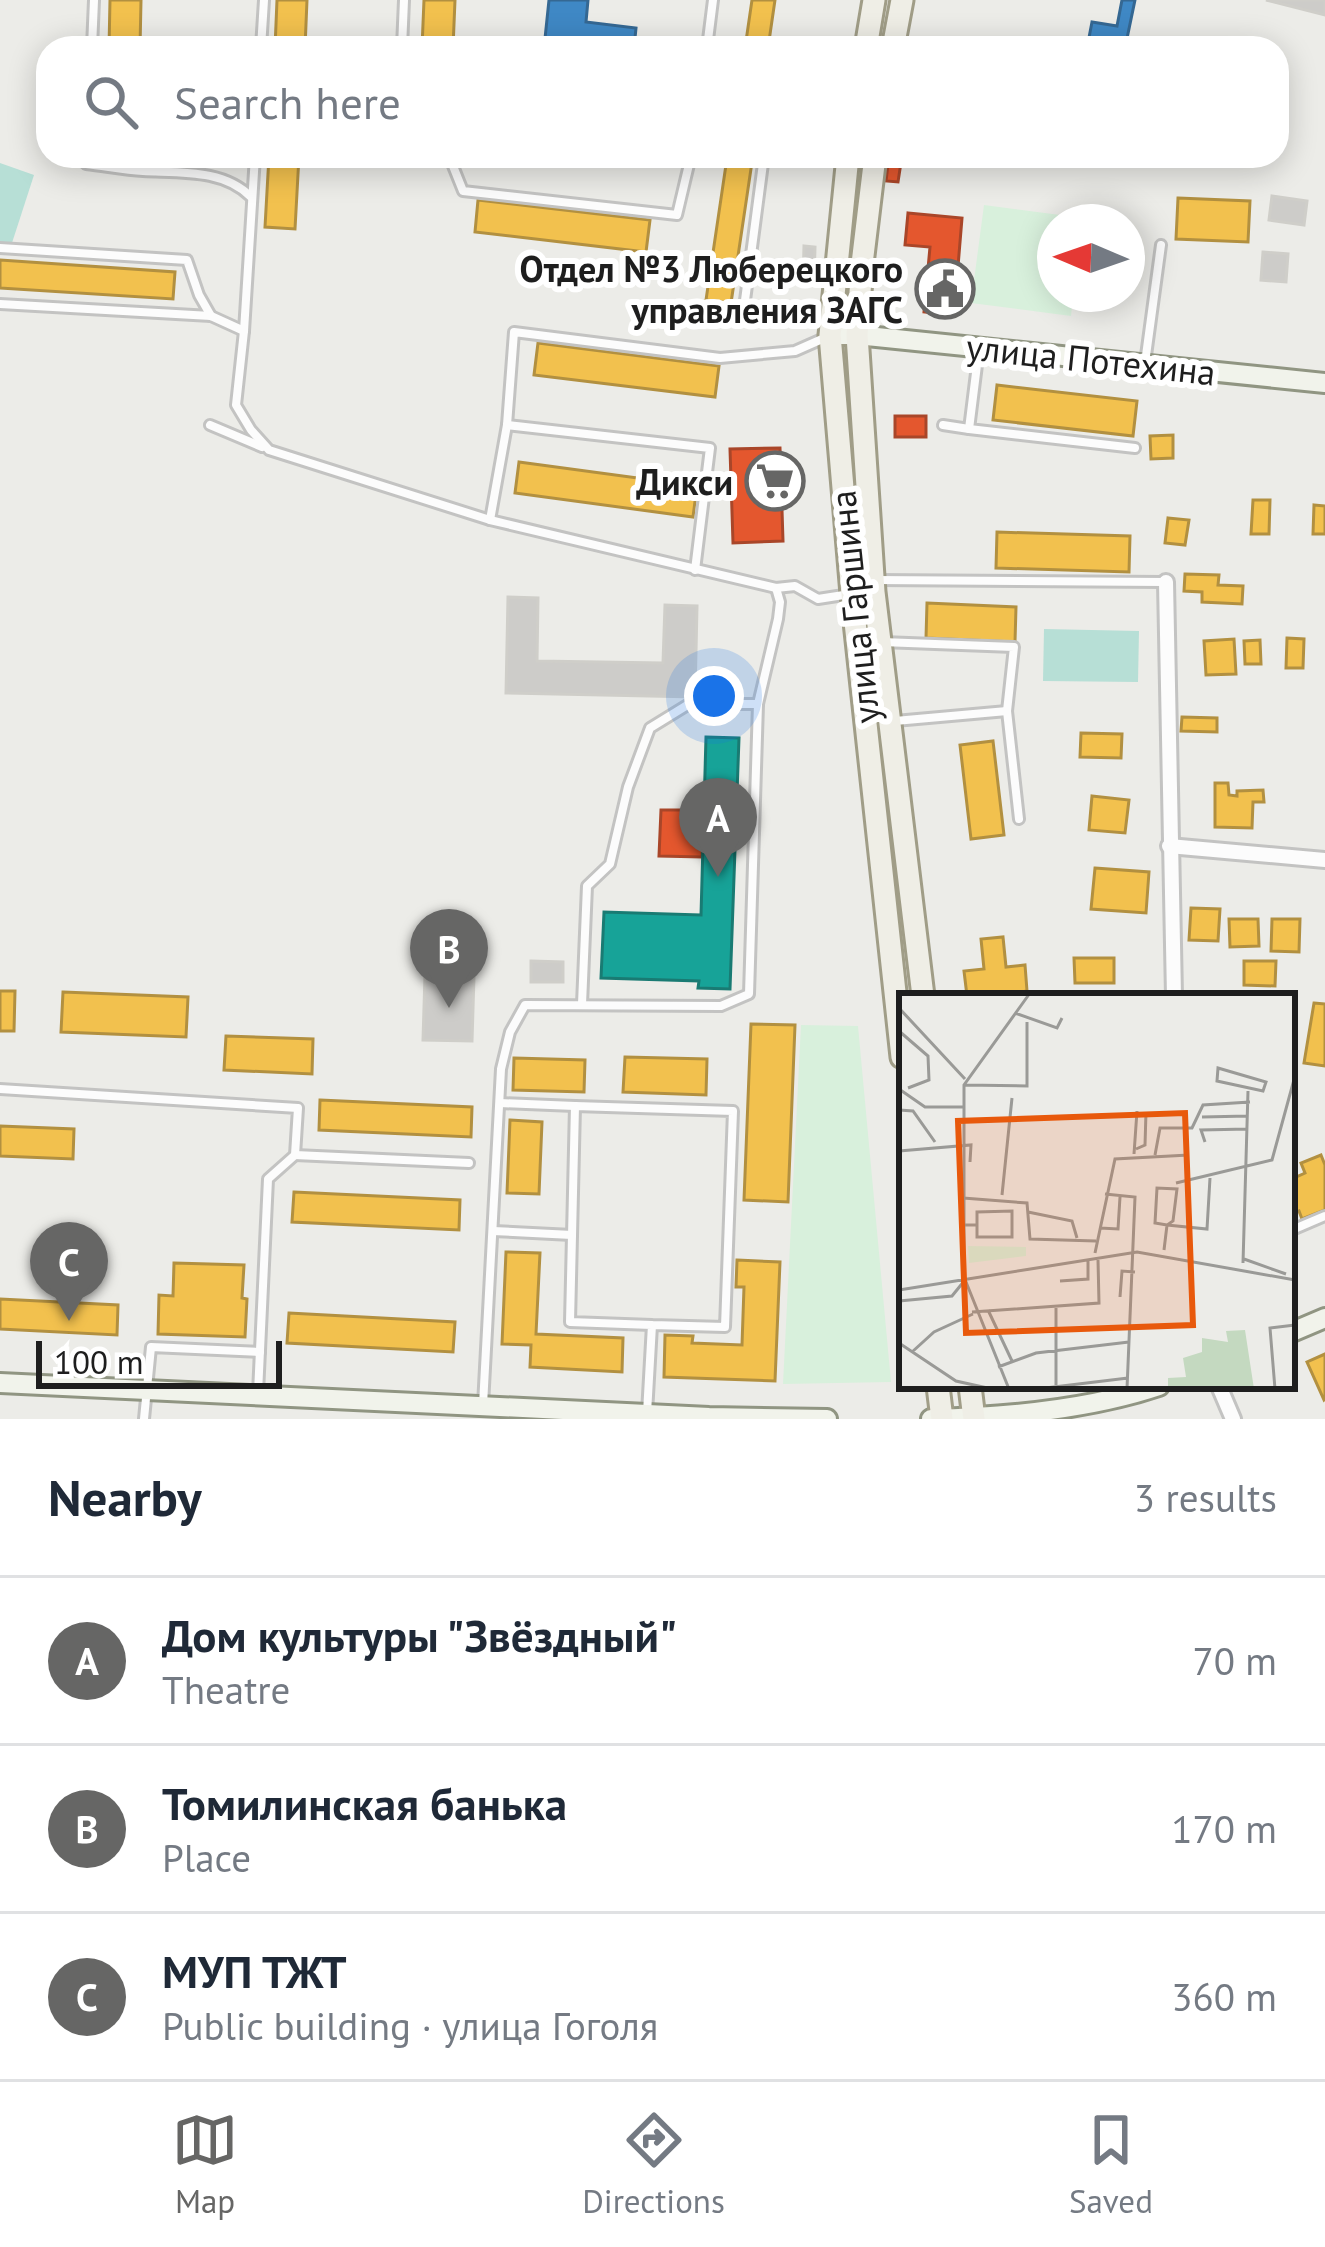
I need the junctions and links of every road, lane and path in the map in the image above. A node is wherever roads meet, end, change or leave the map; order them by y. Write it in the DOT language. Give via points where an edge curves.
graph roads {
  1 [pos="94,0"];
  2 [pos="264,0"];
  3 [pos="404,0"];
  4 [pos="713,0"];
  5 [pos="874,0"];
  6 [pos="902,0"];
  7 [pos="92,36"];
  8 [pos="262,36"];
  9 [pos="402,36"];
  10 [pos="708,36"];
  11 [pos="868,36"];
  12 [pos="895,36"];
  13 [pos="125,168"];
  14 [pos="254,168"];
  15 [pos="454,168"];
  16 [pos="688,168"];
  17 [pos="762,168"];
  18 [pos="847,168"];
  19 [pos="874,168"];
  20 [pos="252,198"];
  21 [pos="1161,245"];
  22 [pos="0,248"];
  23 [pos="0,304"];
  24 [pos="744,308"];
  25 [pos="211,316"];
  26 [pos="244,331"];
  27 [pos="857,334"];
  28 [pos="830,335"];
  29 [pos="979,347"];
  30 [pos="1145,365"];
  31 [pos="1325,383"];
  32 [pos="210,425"];
  33 [pos="507,425"];
  34 [pos="943,425"];
  35 [pos="969,429"];
  36 [pos="1135,448"];
  37 [pos="269,450"];
  38 [pos="490,520"];
  39 [pos="694,570"];
  40 [pos="874,580"];
  41 [pos="1166,582"];
  42 [pos="776,588"];
  43 [pos="851,594"];
  44 [pos="880,642"];
  45 [pos="758,704"];
  46 [pos="1007,710"];
  47 [pos="890,722"];
  48 [pos="1019,819"];
  49 [pos="1169,846"];
  50 [pos="1325,860"];
  51 [pos="923,993"];
  52 [pos="1174,993"];
  53 [pos="582,1004"];
  54 [pos="899,1031"];
  55 [pos="0,1089"];
  56 [pos="500,1103"];
  57 [pos="575,1106"];
  58 [pos="295,1155"];
  59 [pos="469,1163"];
  60 [pos="1325,1216"];
  61 [pos="1295,1229"];
  62 [pos="493,1231"];
  63 [pos="572,1235"];
  64 [pos="1325,1318"];
  65 [pos="652,1325"];
  66 [pos="1295,1331"];
  67 [pos="260,1352"];
  68 [pos="0,1383"];
  69 [pos="148,1389"];
  70 [pos="938,1389"];
  71 [pos="972,1389"];
  72 [pos="1150,1389"];
  73 [pos="1220,1389"];
  74 [pos="258,1395"];
  75 [pos="483,1406"];
  76 [pos="647,1414"];
  77 [pos="986,1418"];
  78 [pos="144,1419"];
  79 [pos="827,1419"];
  80 [pos="931,1419"];
  81 [pos="942,1419"];
  82 [pos="1233,1419"];
  1 -- 7 [label="lane"];
  2 -- 8 [label="lane"];
  3 -- 9 [label="lane"];
  4 -- 10 [label="lane"];
  5 -- 11 [label="main road"];
  6 -- 12 [label="main road"];
  13 -- 20 [label="lane" via="214,177"];
  14 -- 20 [label="lane"];
  15 -- 16 [label="lane" via="463,191 677,215"];
  17 -- 24 [label="lane"];
  18 -- 28 [label="main road, улица Гаршина"];
  19 -- 27 [label="main road, улица Гаршина"];
  20 -- 26 [label="lane"];
  21 -- 30 [label="lane"];
  22 -- 25 [label="lane" via="187,260"];
  23 -- 25 [label="lane"];
  25 -- 26 [label="lane"];
  26 -- 37 [label="lane" via="236,405"];
  27 -- 28 [label="street, улица Потехина"];
  27 -- 29 [label="street, улица Потехина"];
  27 -- 40 [label="main road, улица Гаршина"];
  28 -- 33 [label="lane" via="795,351 720,358 514,332"];
  28 -- 43 [label="main road, улица Гаршина"];
  29 -- 30 [label="street, улица Потехина"];
  29 -- 35 [label="lane"];
  30 -- 31 [label="street, улица Потехина"];
  32 -- 37 [label="lane"];
  33 -- 38 [label="lane"];
  33 -- 39 [label="lane" via="710,448"];
  34 -- 35 [label="lane"];
  35 -- 36 [label="lane"];
  37 -- 38 [label="lane"];
  38 -- 39 [label="lane"];
  39 -- 42 [label="lane"];
  40 -- 41 [label="lane"];
  40 -- 44 [label="main road, улица Гаршина"];
  41 -- 49 [label="street"];
  42 -- 43 [label="lane" via="794,586 818,599"];
  42 -- 45 [label="lane" via="778,620"];
  43 -- 54 [label="main road, улица Гаршина"];
  44 -- 46 [label="lane" via="1014,646"];
  44 -- 47 [label="main road, улица Гаршина"];
  45 -- 53 [label="lane" via="689,704 650,728 610,864 587,886"];
  45 -- 53 [label="lane" via="749,994 722,1006"];
  46 -- 47 [label="lane"];
  46 -- 48 [label="lane"];
  47 -- 51 [label="main road, улица Гаршина"];
  49 -- 50 [label="street"];
  49 -- 52 [label="street"];
  53 -- 56 [label="lane" via="524,1005 510,1032"];
  55 -- 58 [label="lane" via="298,1108"];
  56 -- 57 [label="lane"];
  56 -- 62 [label="lane"];
  57 -- 63 [label="lane"];
  57 -- 65 [label="lane" via="734,1111 725,1327"];
  58 -- 59 [label="lane"];
  58 -- 67 [label="lane" via="268,1180"];
  60 -- 61 [label="lane"];
  62 -- 63 [label="lane"];
  62 -- 75 [label="lane"];
  63 -- 65 [label="lane" via="570,1322"];
  64 -- 66 [label="street"];
  65 -- 76 [label="lane"];
  67 -- 69 [label="lane" via="151,1347"];
  67 -- 74 [label="lane"];
  68 -- 69 [label="street"];
  69 -- 74 [label="street"];
  69 -- 78 [label="lane"];
  70 -- 81 [label="main road"];
  71 -- 77 [label="main road"];
  72 -- 77 [label="street"];
  73 -- 82 [label="street"];
  74 -- 75 [label="street"];
  75 -- 76 [label="street"];
  76 -- 79 [label="street"];
  77 -- 81 [label="street"];
  80 -- 81 [label="street"];
}
